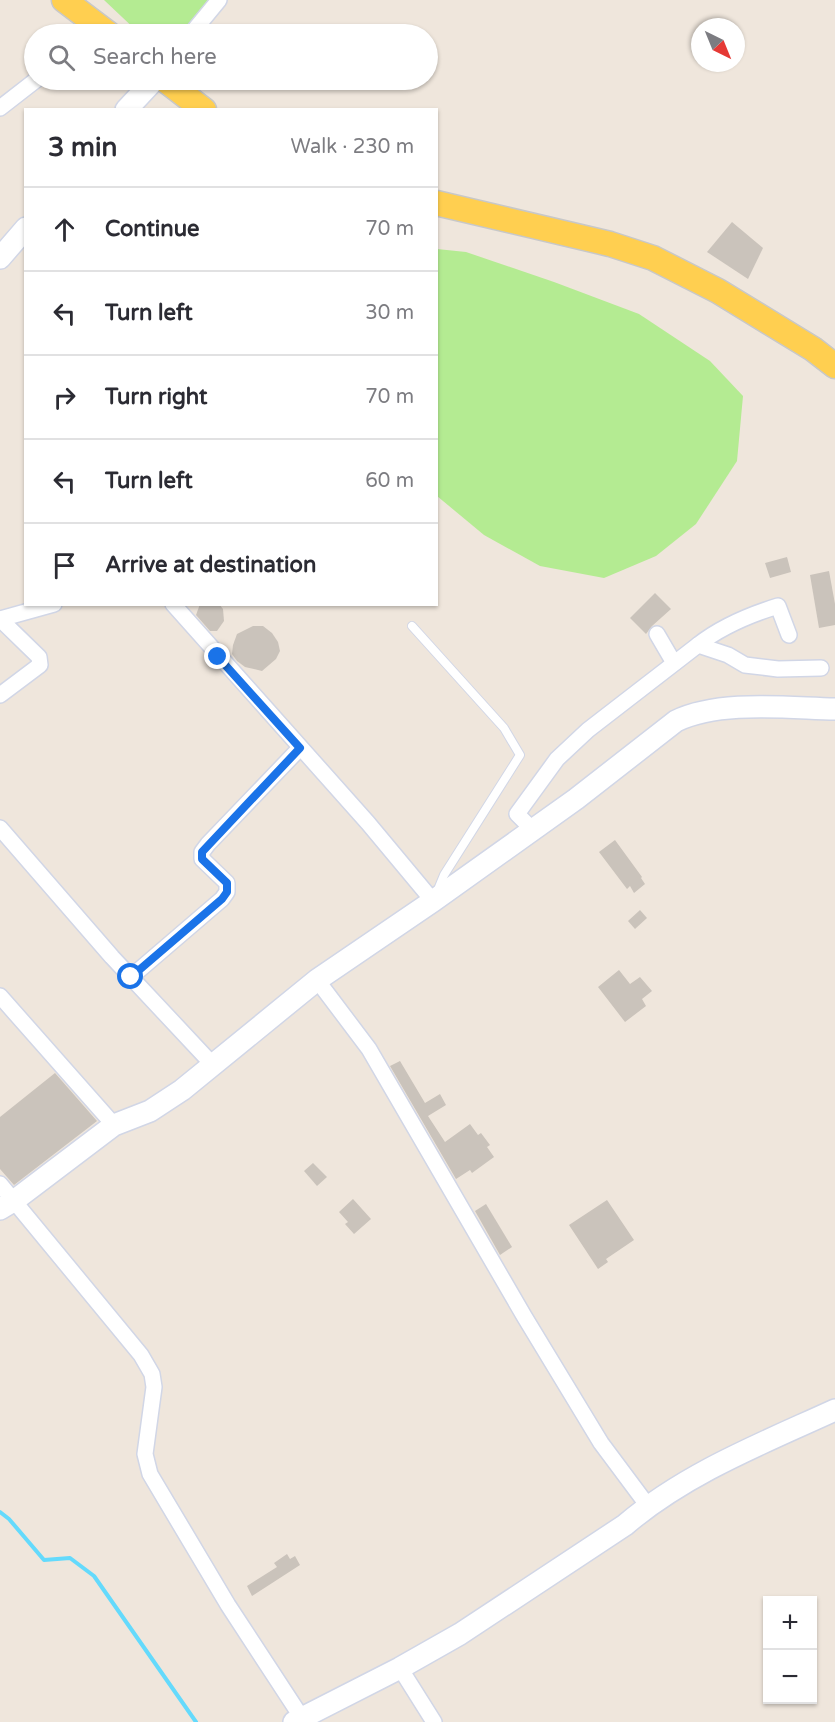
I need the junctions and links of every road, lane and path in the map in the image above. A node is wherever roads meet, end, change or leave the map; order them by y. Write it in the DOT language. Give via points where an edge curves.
graph roads {
  1 [pos="64,0"];
  2 [pos="219,0"];
  3 [pos="90,24"];
  4 [pos="199,24"];
  5 [pos="24,89"];
  6 [pos="145,90"];
  7 [pos="178,90"];
  8 [pos="0,108"];
  9 [pos="128,108"];
  10 [pos="201,108"];
  11 [pos="438,203"];
  12 [pos="24,230"];
  13 [pos="0,258"];
  14 [pos="835,366"];
  15 [pos="47,606"];
  16 [pos="175,606"];
  17 [pos="0,619"];
  18 [pos="412,626"];
  19 [pos="657,634"];
  20 [pos="789,635"];
  21 [pos="698,645"];
  22 [pos="674,663"];
  23 [pos="820,668"];
  24 [pos="0,695"];
  25 [pos="835,709"];
  26 [pos="300,748"];
  27 [pos="0,828"];
  28 [pos="532,829"];
  29 [pos="433,901"];
  30 [pos="131,977"];
  31 [pos="317,980"];
  32 [pos="0,996"];
  33 [pos="214,1066"];
  34 [pos="114,1125"];
  35 [pos="0,1184"];
  36 [pos="7,1205"];
  37 [pos="835,1410"];
  38 [pos="648,1506"];
  39 [pos="400,1668"];
  40 [pos="298,1720"];
  41 [pos="434,1722"];
  1 -- 3 [label="main road"];
  2 -- 4 [label="street"];
  5 -- 8 [label="street"];
  6 -- 9 [label="street"];
  7 -- 10 [label="main road"];
  11 -- 14 [label="main road" via="653,258 718,291"];
  12 -- 13 [label="street"];
  15 -- 17 [label="street"];
  16 -- 26 [label="street"];
  17 -- 24 [label="street" via="39,657 40,665"];
  18 -- 29 [label="lane" via="504,728 520,755 444,875"];
  19 -- 22 [label="street"];
  20 -- 21 [label="street" via="778,606 714,632"];
  21 -- 22 [label="street"];
  21 -- 23 [label="street" via="746,665"];
  22 -- 28 [label="street" via="557,759 517,814"];
  25 -- 28 [label="street" via="737,708 692,713"];
  26 -- 29 [label="street"];
  26 -- 30 [label="street" via="202,852 202,859 227,883 222,899"];
  27 -- 30 [label="street"];
  28 -- 29 [label="street"];
  29 -- 31 [label="street"];
  30 -- 33 [label="street"];
  31 -- 33 [label="street"];
  31 -- 38 [label="street" via="369,1049 524,1316 602,1443"];
  32 -- 34 [label="street"];
  33 -- 34 [label="street" via="150,1111"];
  34 -- 36 [label="street"];
  35 -- 36 [label="street"];
  36 -- 40 [label="street" via="141,1355 152,1374 154,1387 145,1454 150,1474"];
  37 -- 38 [label="street" via="746,1451"];
  38 -- 39 [label="street" via="460,1634"];
  39 -- 40 [label="street"];
  39 -- 41 [label="street"];
}
